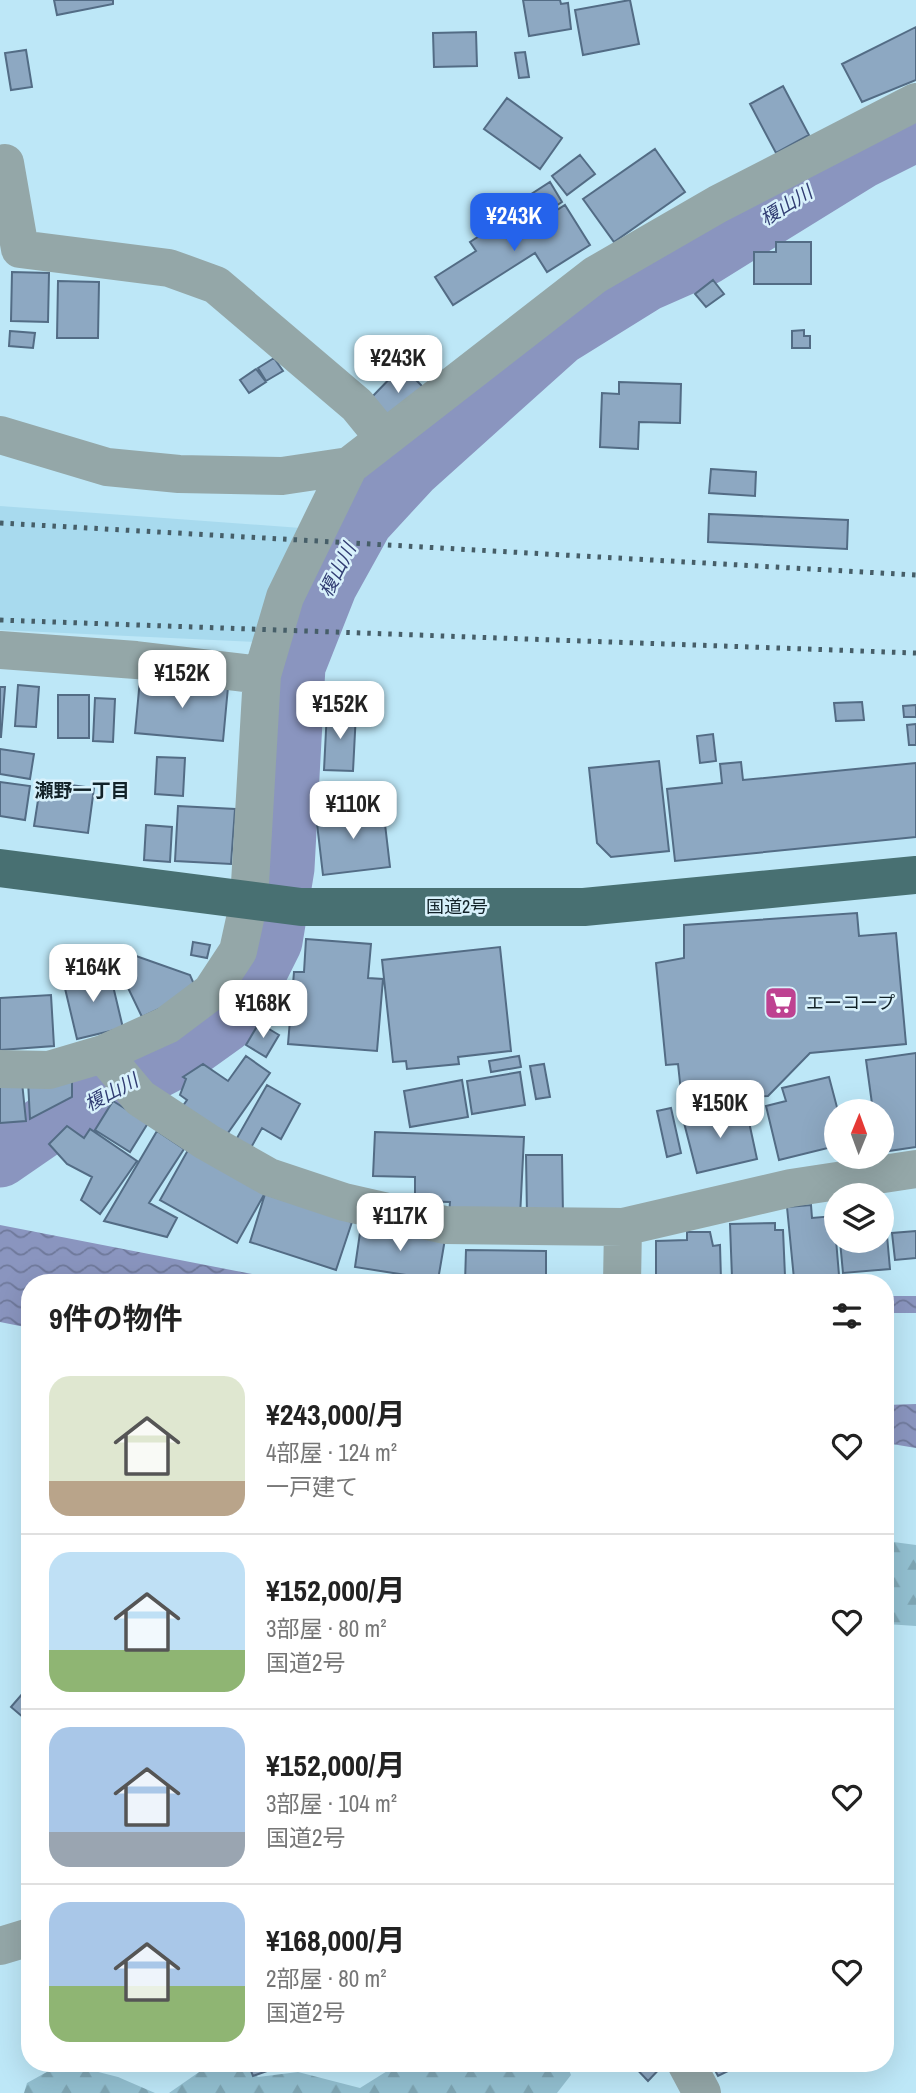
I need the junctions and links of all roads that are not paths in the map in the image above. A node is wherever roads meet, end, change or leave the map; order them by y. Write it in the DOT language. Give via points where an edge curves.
graph roads {
  1 [pos="916,102"];
  2 [pos="5,163"];
  3 [pos="0,435"];
  4 [pos="384,438"];
  5 [pos="349,466"];
  6 [pos="0,650"];
  7 [pos="262,675"];
  8 [pos="0,868"];
  9 [pos="916,875"];
  10 [pos="253,902"];
  11 [pos="103,1054"];
  12 [pos="0,1069"];
  13 [pos="916,1168"];
  14 [pos="623,1227"];
  15 [pos="622,1274"];
  16 [pos="21,1940"];
  17 [pos="0,1946"];
  18 [pos="692,2072"];
  19 [pos="702,2093"];
  1 -- 4 [label="street" via="718,204 595,275"];
  2 -- 4 [label="street" via="20,249 169,268 216,285 357,405"];
  3 -- 5 [label="street" via="107,467 179,474 282,476"];
  4 -- 5 [label="street"];
  5 -- 7 [label="street" via="285,597"];
  6 -- 7 [label="street"];
  7 -- 10 [label="street"];
  8 -- 10 [label="highway, 国道2号"];
  9 -- 10 [label="highway, 国道2号" via="584,907 301,907"];
  10 -- 11 [label="street" via="238,951 211,992 167,1024"];
  11 -- 12 [label="street" via="49,1070"];
  11 -- 14 [label="street" via="140,1098 207,1142 269,1177 344,1202 445,1225"];
  13 -- 14 [label="street" via="790,1188"];
  14 -- 15 [label="street"];
  16 -- 17 [label="street"];
  18 -- 19 [label="street"];
}
